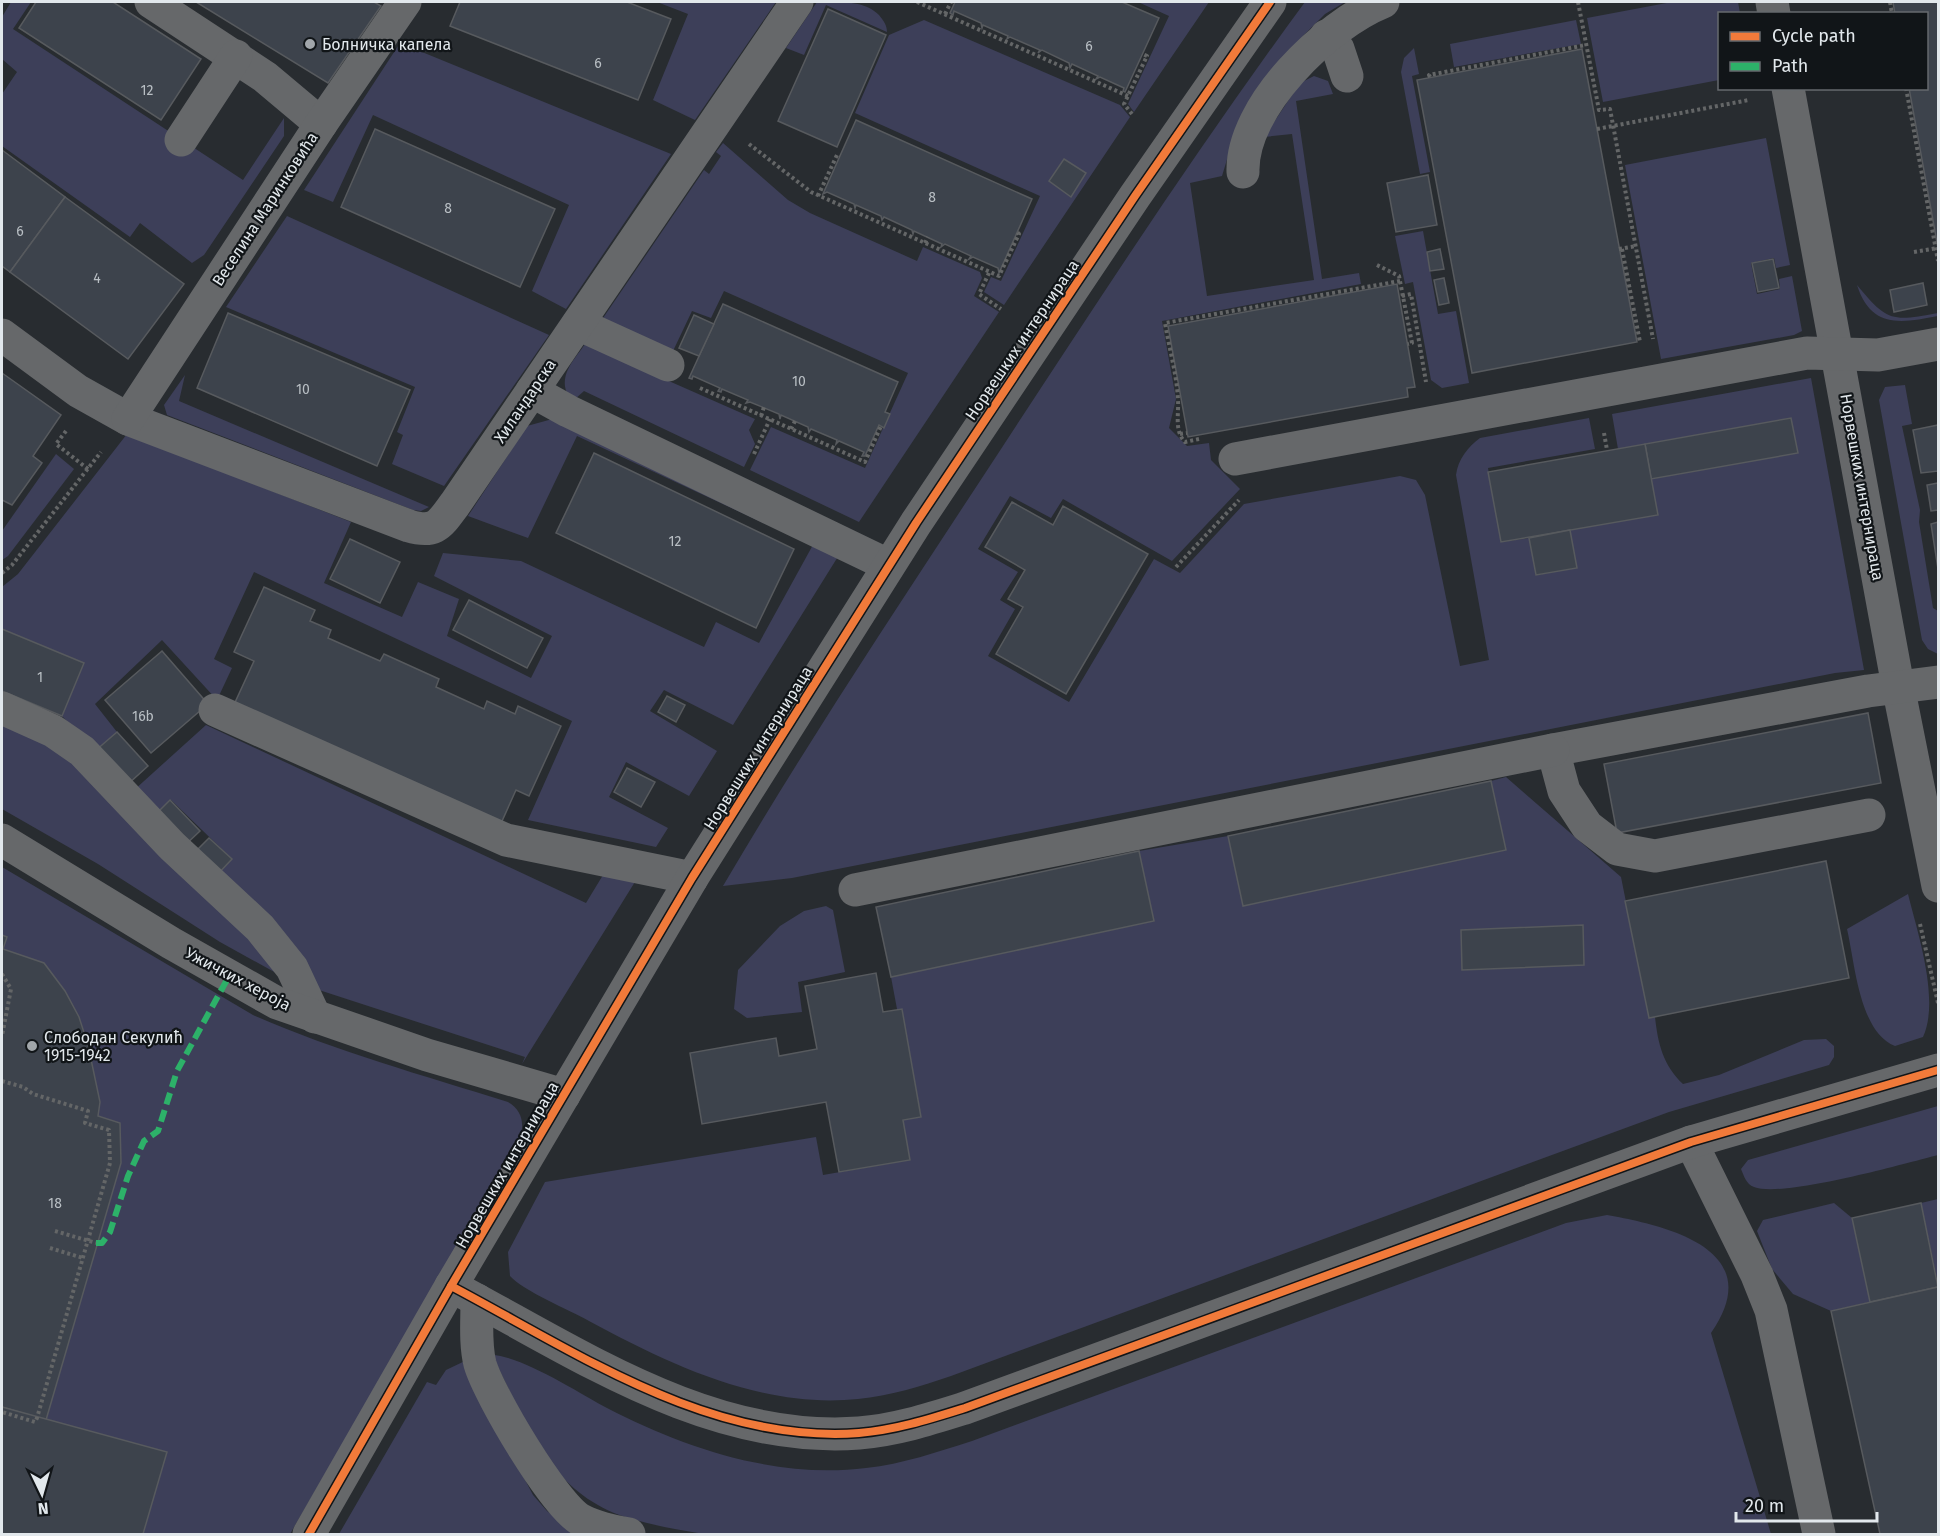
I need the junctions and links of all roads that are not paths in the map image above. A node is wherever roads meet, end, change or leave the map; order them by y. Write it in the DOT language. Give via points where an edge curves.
graph roads {
  1 [pos="151,2"];
  2 [pos="405,2"];
  3 [pos="797,2"];
  4 [pos="1270,2"];
  5 [pos="1383,2"];
  6 [pos="1326,36"];
  7 [pos="236,56"];
  8 [pos="1347,76"];
  9 [pos="1788,90"];
  10 [pos="321,124"];
  11 [pos="181,140"];
  12 [pos="1243,172"];
  13 [pos="578,324"];
  14 [pos="2,335"];
  15 [pos="1938,344"];
  16 [pos="1838,355"];
  17 [pos="668,365"];
  18 [pos="532,391"];
  19 [pos="128,419"];
  20 [pos="1235,459"];
  21 [pos="888,565"];
  22 [pos="1938,682"];
  23 [pos="1898,686"];
  24 [pos="2,708"];
  25 [pos="215,710"];
  26 [pos="1553,750"];
  27 [pos="1869,814"];
  28 [pos="2,840"];
  29 [pos="692,878"];
  30 [pos="1938,886"];
  31 [pos="855,890"];
  32 [pos="315,1017"];
  33 [pos="1938,1070"];
  34 [pos="564,1095"];
  35 [pos="1691,1142"];
  36 [pos="464,1293"];
  37 [pos="309,1534"];
  38 [pos="629,1534"];
  39 [pos="1819,1534"];
  1 -- 7 [label="street"];
  2 -- 10 [label="street, Веселина Маринковића"];
  3 -- 13 [label="street, Хиландарска"];
  4 -- 21 [label="street, Норвешких интернираца"];
  5 -- 6 [label="street" via="1362,10"];
  6 -- 8 [label="street" via="1338,49"];
  6 -- 12 [label="street" via="1291,72 1252,127"];
  7 -- 10 [label="street"];
  7 -- 11 [label="street"];
  9 -- 16 [label="street, Норвешких интернираца"];
  10 -- 19 [label="street, Веселина Маринковића"];
  13 -- 17 [label="street"];
  13 -- 18 [label="street, Хиландарска"];
  14 -- 19 [label="street" via="78,391"];
  15 -- 16 [label="street" via="1878,355"];
  16 -- 20 [label="street" via="1807,353"];
  16 -- 23 [label="street, Норвешких интернираца"];
  18 -- 19 [label="street, Хиландарска" via="455,504 435,528 428,530"];
  18 -- 21 [label="street"];
  21 -- 29 [label="street, Норвешких интернираца"];
  22 -- 23 [label="street"];
  23 -- 26 [label="street"];
  23 -- 30 [label="street, Норвешких интернираца"];
  24 -- 32 [label="street" via="53,731 82,751 172,846 260,928 292,968"];
  25 -- 29 [label="street" via="506,840"];
  26 -- 27 [label="street" via="1564,791 1587,826 1617,849 1655,856"];
  26 -- 31 [label="street"];
  28 -- 32 [label="street, Ужичких хероја" via="229,976 277,1003"];
  29 -- 34 [label="street, Норвешких интернираца"];
  32 -- 34 [label="street, Ужичких хероја"];
  33 -- 35 [label="street"];
  34 -- 36 [label="street, Норвешких интернираца"];
  35 -- 36 [label="street" via="965,1408 911,1425 859,1433 780,1430 736,1422 677,1403"];
  35 -- 39 [label="street" via="1771,1310"];
  36 -- 37 [label="street, Норвешких интернираца"];
  36 -- 38 [label="street" via="486,1381 543,1479 561,1504 580,1520"];
}
